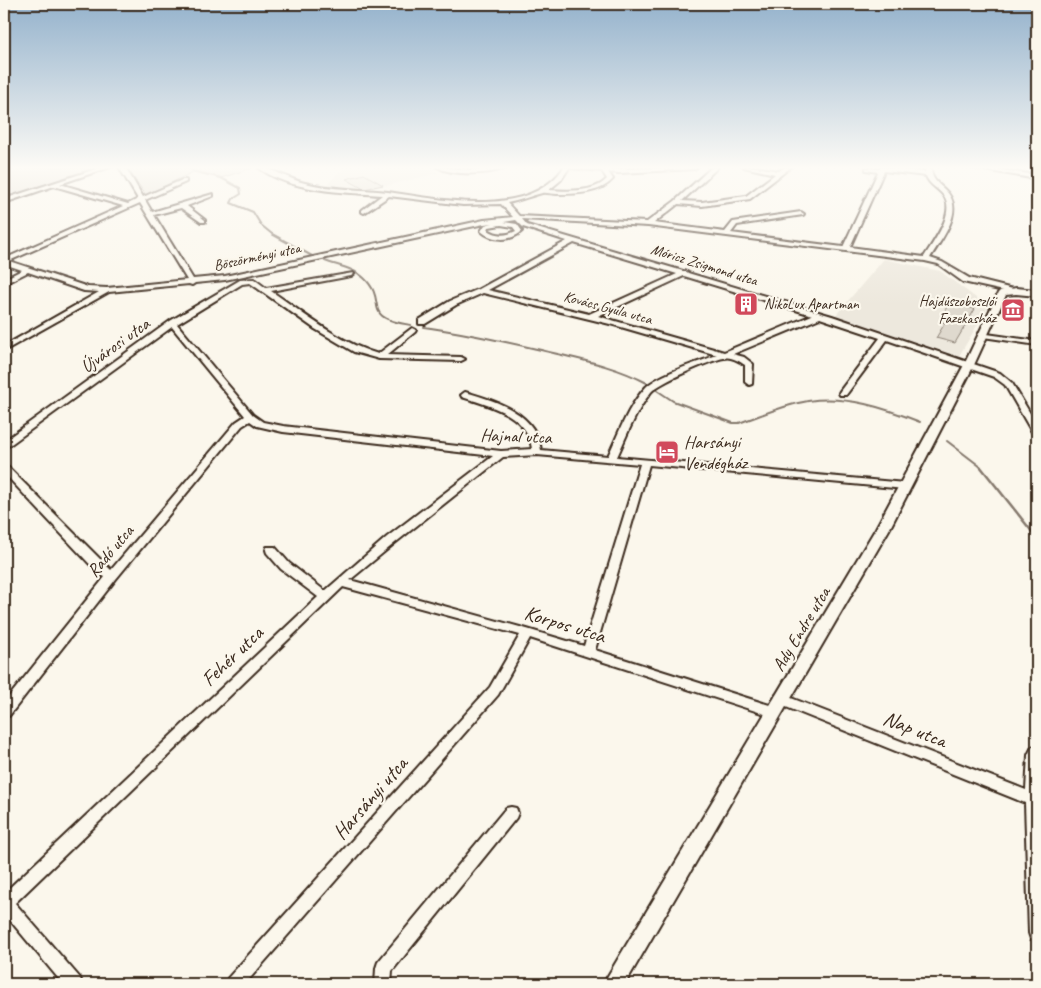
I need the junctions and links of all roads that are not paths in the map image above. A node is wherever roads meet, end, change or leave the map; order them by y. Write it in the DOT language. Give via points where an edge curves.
graph roads {
  1 [pos="114,213"];
  2 [pos="154,213"];
  3 [pos="192,213"];
  4 [pos="512,213"];
  5 [pos="662,213"];
  6 [pos="862,213"];
  7 [pos="950,213"];
  8 [pos="151,214"];
  9 [pos="801,214"];
  10 [pos="516,218"];
  11 [pos="203,221"];
  12 [pos="648,224"];
  13 [pos="522,226"];
  14 [pos="726,234"];
  15 [pos="572,242"];
  16 [pos="845,250"];
  17 [pos="926,259"];
  18 [pos="4,262"];
  19 [pos="29,269"];
  20 [pos="685,273"];
  21 [pos="351,274"];
  22 [pos="225,278"];
  23 [pos="4,282"];
  24 [pos="192,283"];
  25 [pos="235,285"];
  26 [pos="107,290"];
  27 [pos="266,290"];
  28 [pos="482,291"];
  29 [pos="1010,291"];
  30 [pos="1037,293"];
  31 [pos="817,316"];
  32 [pos="590,317"];
  33 [pos="422,322"];
  34 [pos="173,323"];
  35 [pos="412,330"];
  36 [pos="983,335"];
  37 [pos="885,337"];
  38 [pos="1037,343"];
  39 [pos="4,349"];
  40 [pos="727,354"];
  41 [pos="379,357"];
  42 [pos="461,359"];
  43 [pos="969,364"];
  44 [pos="749,382"];
  45 [pos="843,393"];
  46 [pos="465,395"];
  47 [pos="250,417"];
  48 [pos="1037,432"];
  49 [pos="4,445"];
  50 [pos="537,452"];
  51 [pos="501,454"];
  52 [pos="611,459"];
  53 [pos="644,462"];
  54 [pos="4,468"];
  55 [pos="905,486"];
  56 [pos="271,550"];
  57 [pos="112,576"];
  58 [pos="341,582"];
  59 [pos="325,597"];
  60 [pos="527,633"];
  61 [pos="588,652"];
  62 [pos="781,699"];
  63 [pos="4,712"];
  64 [pos="774,712"];
  65 [pos="1037,751"];
  66 [pos="1034,790"];
  67 [pos="510,812"];
  68 [pos="4,902"];
  69 [pos="1037,933"];
  70 [pos="74,984"];
  71 [pos="234,984"];
  72 [pos="384,984"];
  73 [pos="613,984"];
  1 -- 18 [label="street"];
  2 -- 8 [label="street"];
  3 -- 11 [label="street"];
  4 -- 10 [label="street, Móricz Zsigmond utca"];
  5 -- 12 [label="street"];
  6 -- 16 [label="street"];
  7 -- 17 [label="street"];
  8 -- 24 [label="street"];
  9 -- 14 [label="street" via="735,223"];
  10 -- 12 [label="street, Böszörményi utca"];
  10 -- 13 [label="street, Móricz Zsigmond utca"];
  10 -- 22 [label="street, Böszörményi utca" via="484,222"];
  12 -- 14 [label="street, Böszörményi utca"];
  13 -- 13 [label="street" via="517,233 505,237 490,235 484,230 498,223"];
  13 -- 15 [label="street, Móricz Zsigmond utca"];
  14 -- 16 [label="street, Böszörményi utca"];
  15 -- 20 [label="street, Móricz Zsigmond utca"];
  15 -- 28 [label="street"];
  16 -- 17 [label="street, Böszörményi utca"];
  17 -- 29 [label="street, Böszörményi utca" via="940,263 966,280"];
  18 -- 19 [label="street, Böszörményi utca"];
  19 -- 23 [label="street"];
  19 -- 26 [label="street, Böszörményi utca" via="87,288"];
  20 -- 31 [label="street, Móricz Zsigmond utca"];
  20 -- 32 [label="street"];
  21 -- 27 [label="street"];
  22 -- 24 [label="street, Böszörményi utca"];
  22 -- 25 [label="street"];
  24 -- 26 [label="street, Böszörményi utca"];
  25 -- 27 [label="street, Újvárosi utca" via="251,281"];
  25 -- 34 [label="street, Újvárosi utca"];
  26 -- 39 [label="street"];
  27 -- 41 [label="street" via="318,327 357,350"];
  28 -- 32 [label="street, Kovács Gyula utca"];
  28 -- 33 [label="street" via="453,303"];
  29 -- 30 [label="main road"];
  29 -- 36 [label="main road, Ady Endre utca" via="1003,293"];
  31 -- 37 [label="street, Móricz Zsigmond utca"];
  31 -- 40 [label="street"];
  32 -- 40 [label="street, Kovács Gyula utca"];
  34 -- 47 [label="street, Hajnal utca"];
  34 -- 49 [label="street, Újvárosi utca"];
  35 -- 41 [label="street"];
  36 -- 38 [label="street"];
  36 -- 43 [label="main road, Ady Endre utca"];
  37 -- 43 [label="street, Móricz Zsigmond utca"];
  37 -- 45 [label="street"];
  40 -- 44 [label="street, Kovács Gyula utca" via="748,362"];
  40 -- 52 [label="street" via="650,388 636,407"];
  41 -- 42 [label="street"];
  43 -- 48 [label="street, Móricz Zsigmond utca" via="1006,380"];
  43 -- 55 [label="main road, Ady Endre utca"];
  46 -- 50 [label="street" via="518,416 535,436"];
  47 -- 51 [label="street, Hajnal utca" via="260,424 283,429"];
  47 -- 57 [label="street, Radó utca" via="240,424"];
  50 -- 51 [label="street, Hajnal utca"];
  50 -- 52 [label="street, Hajnal utca"];
  51 -- 58 [label="street, Fehér utca"];
  52 -- 53 [label="street, Hajnal utca"];
  53 -- 55 [label="street, Hajnal utca"];
  53 -- 61 [label="street"];
  54 -- 57 [label="street" via="103,571"];
  55 -- 62 [label="main road, Ady Endre utca"];
  56 -- 59 [label="street" via="285,566"];
  57 -- 63 [label="street, Radó utca"];
  58 -- 59 [label="street, Fehér utca"];
  58 -- 60 [label="street, Korpos utca"];
  59 -- 68 [label="street, Fehér utca"];
  60 -- 61 [label="street, Korpos utca"];
  60 -- 71 [label="street, Harsányi utca" via="494,691"];
  61 -- 64 [label="street, Korpos utca"];
  62 -- 64 [label="main road, Ady Endre utca"];
  62 -- 66 [label="street, Nap utca"];
  64 -- 73 [label="main road, Ady Endre utca"];
  65 -- 66 [label="street"];
  66 -- 69 [label="street"];
  67 -- 72 [label="street" via="384,968"];
  68 -- 70 [label="street"];
}
